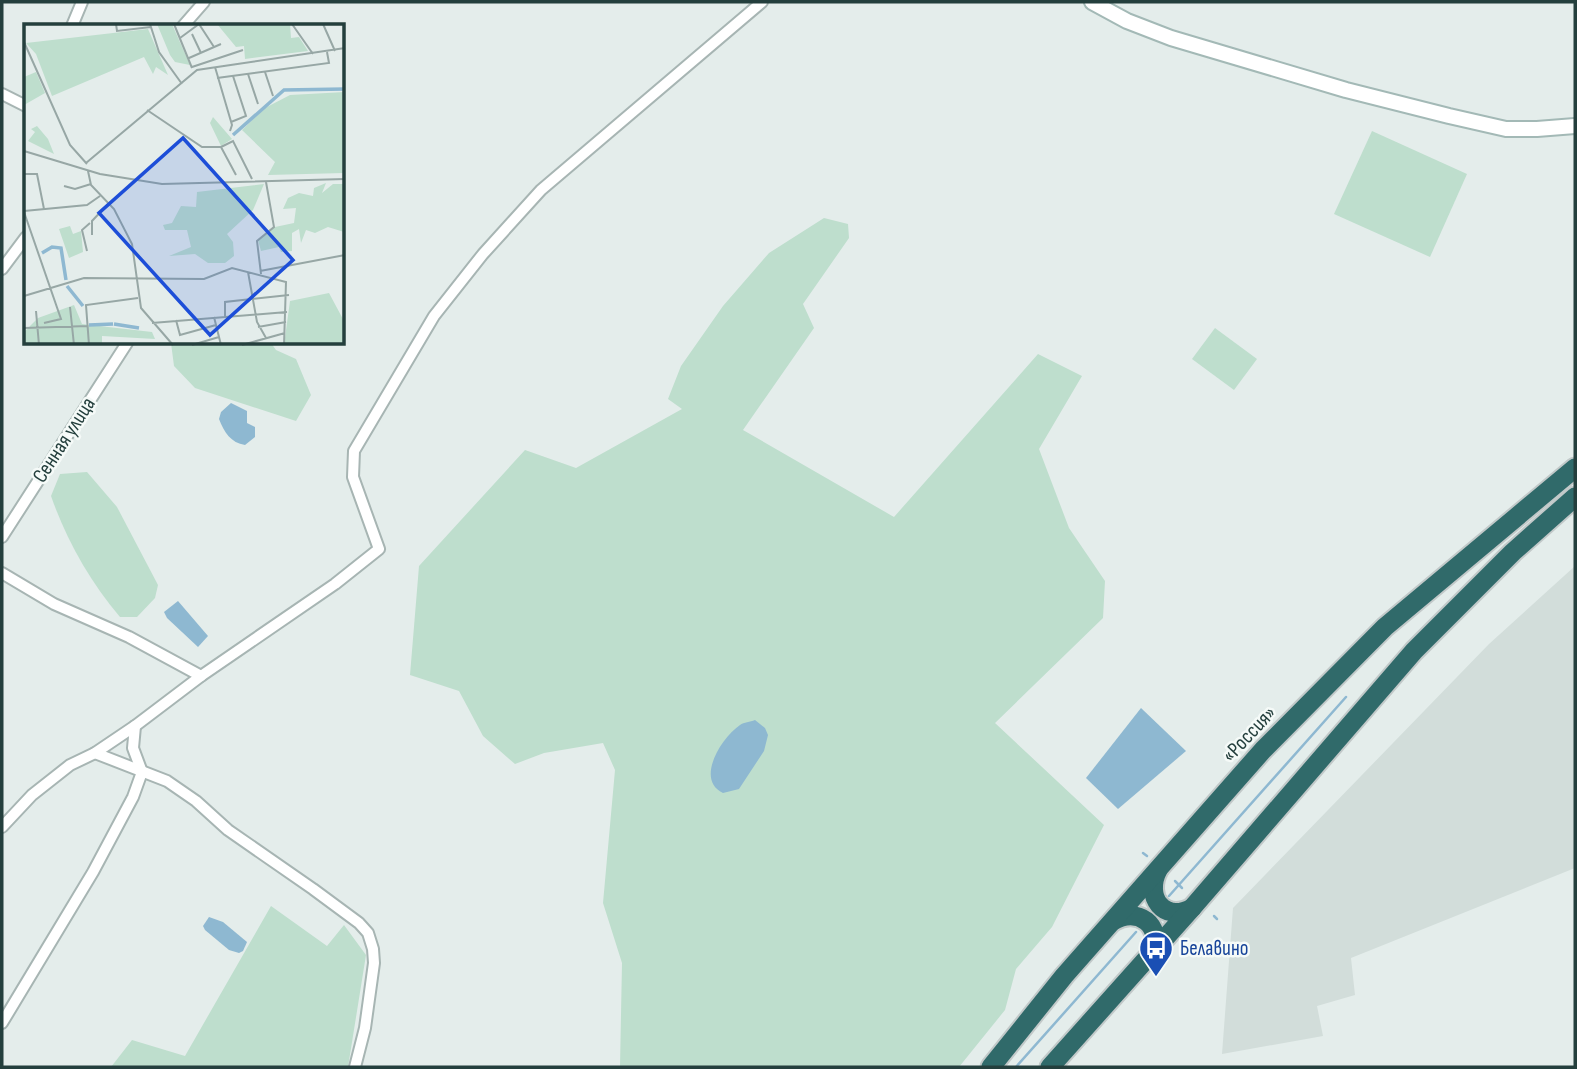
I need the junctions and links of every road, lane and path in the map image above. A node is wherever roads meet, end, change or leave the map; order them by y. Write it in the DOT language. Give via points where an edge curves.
graph roads {
  1 [pos="82,2"];
  2 [pos="204,2"];
  3 [pos="762,2"];
  4 [pos="1092,2"];
  5 [pos="73,24"];
  6 [pos="185,24"];
  7 [pos="2,94"];
  8 [pos="24,105"];
  9 [pos="1575,126"];
  10 [pos="24,240"];
  11 [pos="2,269"];
  12 [pos="126,345"];
  13 [pos="1575,468"];
  14 [pos="1575,497"];
  15 [pos="2,537"];
  16 [pos="2,573"];
  17 [pos="201,676"];
  18 [pos="135,726"];
  19 [pos="95,753"];
  20 [pos="142,772"];
  21 [pos="2,827"];
  22 [pos="1158,870"];
  23 [pos="1192,908"];
  24 [pos="1110,923"];
  25 [pos="1152,953"];
  26 [pos="2,1023"];
  27 [pos="355,1067"];
  28 [pos="991,1067"];
  29 [pos="1050,1067"];
  1 -- 5 [label="street"];
  2 -- 6 [label="street"];
  3 -- 17 [label="street" via="541,190 434,316 354,451 353,477 379,549"];
  4 -- 9 [label="street" via="1171,38 1346,90 1506,129"];
  7 -- 8 [label="street"];
  10 -- 11 [label="street"];
  12 -- 15 [label="street, Сенная улица"];
  13 -- 22 [label="highway, «Россия»" via="1385,627 1263,750"];
  14 -- 23 [label="highway" via="1414,651"];
  16 -- 17 [label="street" via="54,604"];
  17 -- 18 [label="street"];
  18 -- 19 [label="street"];
  18 -- 20 [label="street" via="133,748"];
  19 -- 20 [label="street"];
  19 -- 21 [label="street" via="32,795"];
  20 -- 26 [label="street" via="93,872"];
  20 -- 27 [label="street" via="167,781 196,801 228,830 368,933 374,963"];
  22 -- 23 [label="highway" via="1152,888 1160,906 1174,912"];
  22 -- 24 [label="highway, «Россия»"];
  23 -- 25 [label="highway"];
  24 -- 25 [label="highway" via="1128,914 1147,920 1155,933"];
  24 -- 28 [label="highway, «Россия»"];
  25 -- 29 [label="highway"];
}
